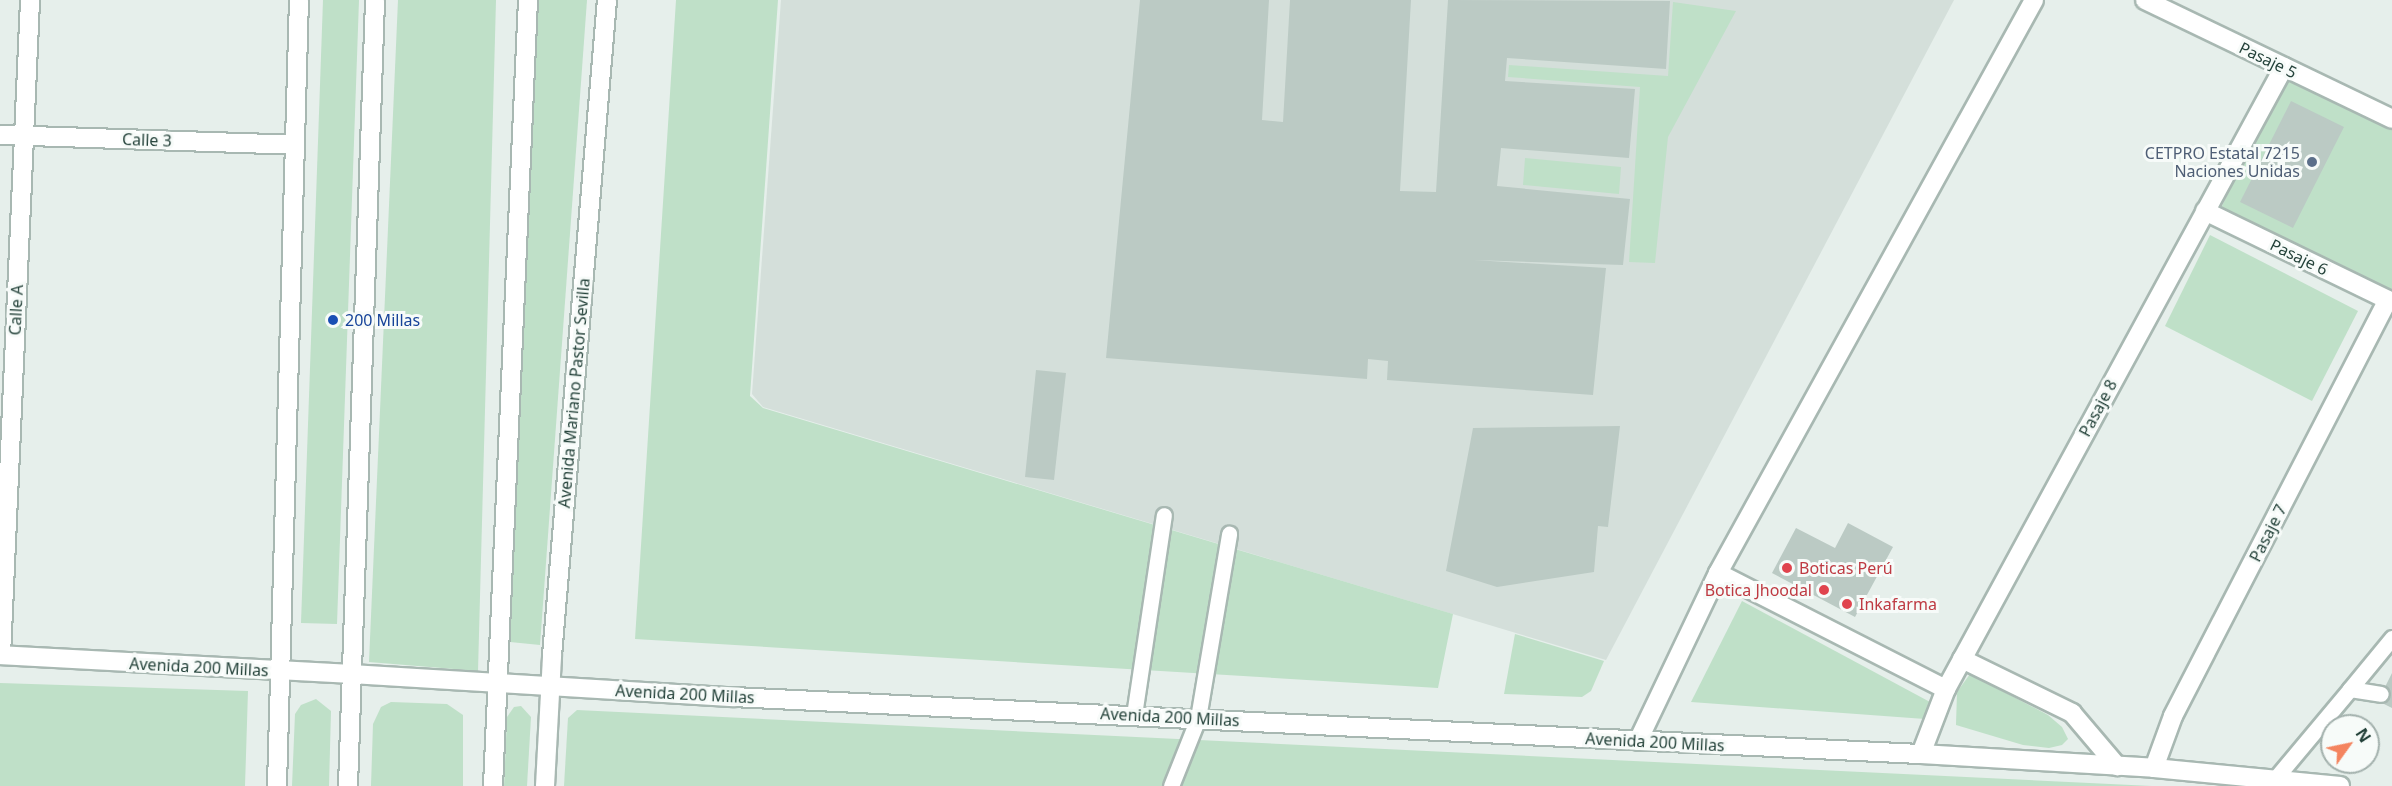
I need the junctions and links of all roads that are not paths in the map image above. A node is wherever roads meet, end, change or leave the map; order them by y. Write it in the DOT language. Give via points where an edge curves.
graph roads {
  1 [pos="30,0"];
  2 [pos="298,0"];
  3 [pos="375,0"];
  4 [pos="528,0"];
  5 [pos="607,0"];
  6 [pos="2034,0"];
  7 [pos="2145,0"];
  8 [pos="2284,67"];
  9 [pos="2392,119"];
  10 [pos="0,135"];
  11 [pos="24,136"];
  12 [pos="295,145"];
  13 [pos="2205,211"];
  14 [pos="2390,301"];
  15 [pos="6,391"];
  16 [pos="1164,515"];
  17 [pos="1229,534"];
  18 [pos="1718,573"];
  19 [pos="2392,638"];
  20 [pos="0,655"];
  21 [pos="1962,659"];
  22 [pos="284,672"];
  23 [pos="352,674"];
  24 [pos="500,684"];
  25 [pos="550,686"];
  26 [pos="1946,689"];
  27 [pos="2350,689"];
  28 [pos="2381,694"];
  29 [pos="1134,715"];
  30 [pos="1198,718"];
  31 [pos="1638,741"];
  32 [pos="1921,753"];
  33 [pos="2117,766"];
  34 [pos="2154,768"];
  35 [pos="2274,780"];
  36 [pos="278,786"];
  37 [pos="348,786"];
  38 [pos="493,786"];
  39 [pos="545,786"];
  40 [pos="1172,786"];
  41 [pos="2340,786"];
  1 -- 11 [label="street, Calle A"];
  2 -- 12 [label="street"];
  3 -- 23 [label="street"];
  4 -- 24 [label="street"];
  5 -- 25 [label="street, Avenida Mariano Pastor Sevilla"];
  6 -- 18 [label="street"];
  7 -- 8 [label="street, Pasaje 5"];
  8 -- 9 [label="street, Pasaje 5"];
  8 -- 13 [label="street, Pasaje 8"];
  10 -- 11 [label="street, Calle 3"];
  11 -- 12 [label="street, Calle 3"];
  11 -- 15 [label="street, Calle A"];
  12 -- 22 [label="street"];
  13 -- 14 [label="street, Pasaje 6"];
  13 -- 21 [label="street, Pasaje 8"];
  14 -- 34 [label="street, Pasaje 7" via="2173,716"];
  15 -- 20 [label="street, Calle A"];
  16 -- 29 [label="lane"];
  17 -- 30 [label="lane"];
  18 -- 26 [label="street"];
  18 -- 31 [label="street"];
  19 -- 27 [label="lane"];
  20 -- 22 [label="street, Avenida 200 Millas"];
  21 -- 26 [label="street, Pasaje 8"];
  21 -- 33 [label="street" via="2072,712"];
  22 -- 23 [label="street, Avenida 200 Millas"];
  22 -- 36 [label="street"];
  23 -- 24 [label="street, Avenida 200 Millas"];
  23 -- 37 [label="street"];
  24 -- 25 [label="street, Avenida 200 Millas"];
  24 -- 38 [label="street"];
  25 -- 29 [label="street, Avenida 200 Millas"];
  25 -- 39 [label="street, Avenida Mariano Pastor Sevilla"];
  26 -- 32 [label="street, Pasaje 8"];
  27 -- 28 [label="lane"];
  27 -- 35 [label="lane"];
  29 -- 30 [label="street, Avenida 200 Millas"];
  30 -- 31 [label="street, Avenida 200 Millas"];
  30 -- 40 [label="lane"];
  31 -- 32 [label="street, Avenida 200 Millas"];
  32 -- 33 [label="street, Avenida 200 Millas"];
  33 -- 34 [label="street, Avenida 200 Millas"];
  34 -- 35 [label="street, Avenida 200 Millas"];
  35 -- 41 [label="street, Avenida 200 Millas"];
}
